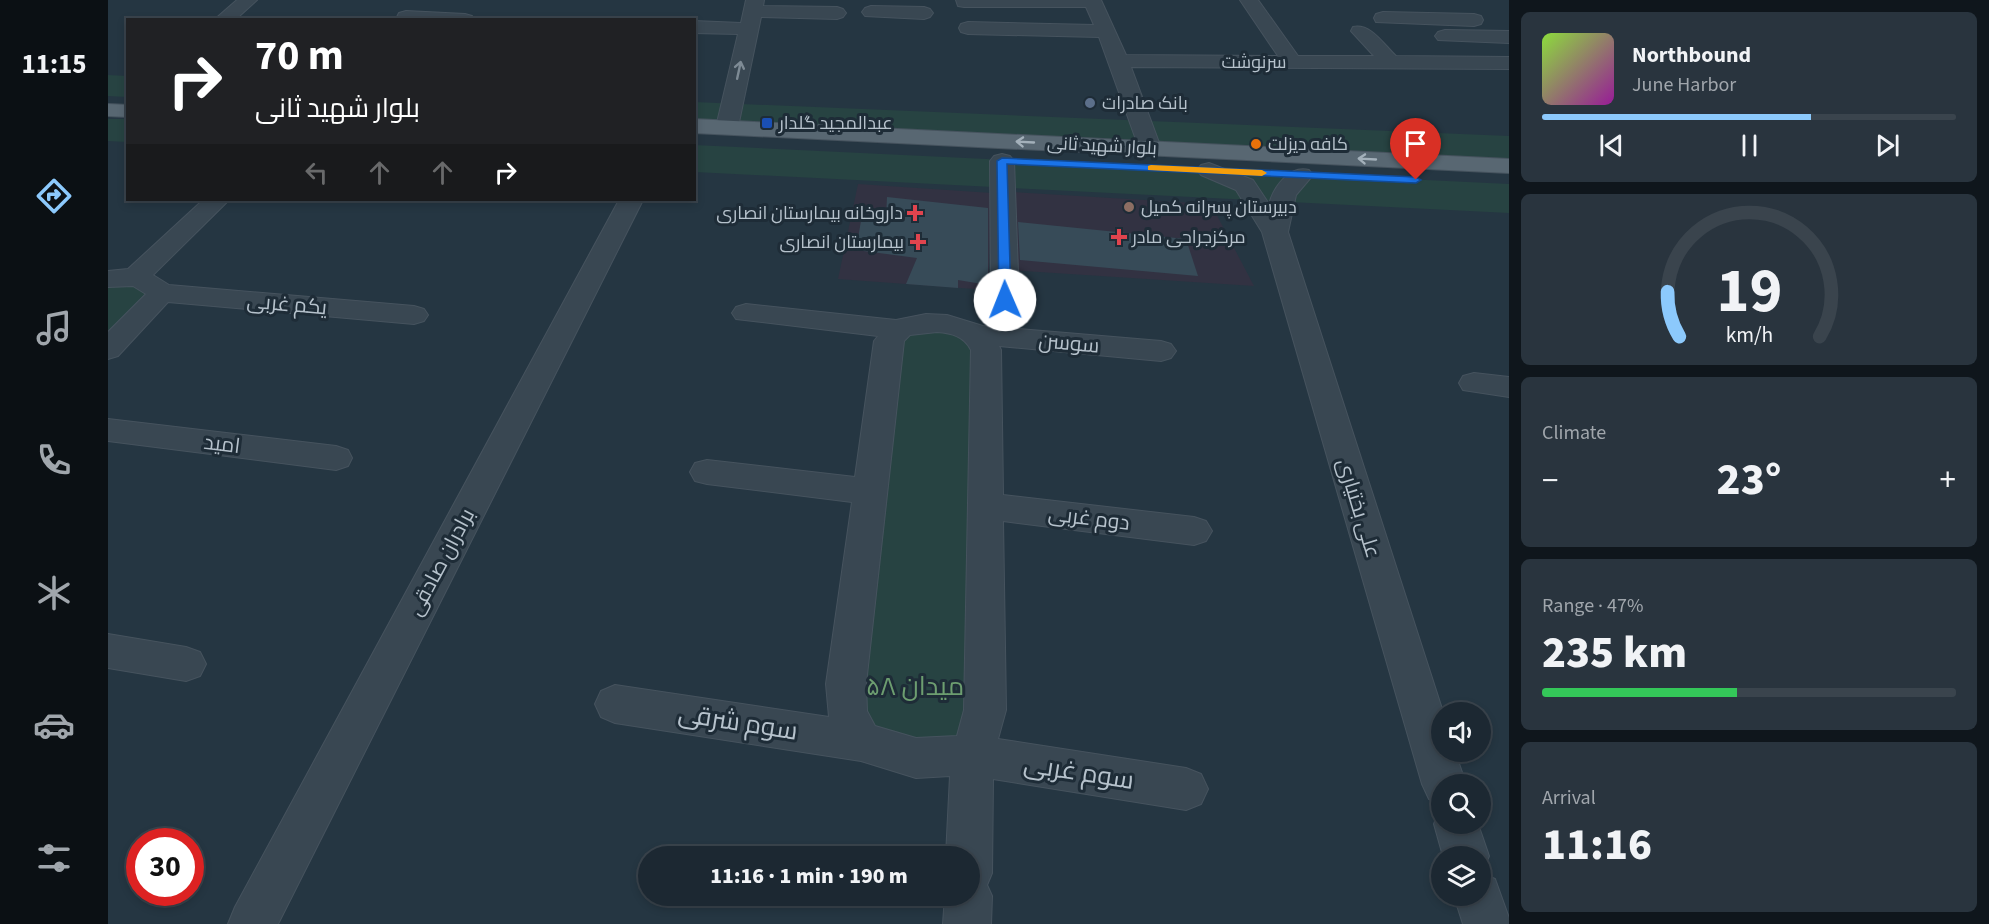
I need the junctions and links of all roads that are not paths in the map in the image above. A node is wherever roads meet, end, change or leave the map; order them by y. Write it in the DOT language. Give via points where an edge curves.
graph roads {
  1 [pos="248,0"];
  2 [pos="423,0"];
  3 [pos="1249,0"];
  4 [pos="1453,0"];
  5 [pos="1093,1"];
  6 [pos="964,2"];
  7 [pos="896,6"];
  8 [pos="871,12"];
  9 [pos="752,13"];
  10 [pos="837,13"];
  11 [pos="924,13"];
  12 [pos="226,18"];
  13 [pos="406,18"];
  14 [pos="1383,18"];
  15 [pos="1478,18"];
  16 [pos="696,27"];
  17 [pos="968,28"];
  18 [pos="1360,31"];
  19 [pos="1432,36"];
  20 [pos="1501,37"];
  21 [pos="1061,47"];
  22 [pos="1113,47"];
  23 [pos="1509,53"];
  24 [pos="1292,62"];
  25 [pos="1390,62"];
  26 [pos="1509,63"];
  27 [pos="108,96"];
  28 [pos="126,97"];
  29 [pos="108,110"];
  30 [pos="126,111"];
  31 [pos="696,126"];
  32 [pos="727,127"];
  33 [pos="696,145"];
  34 [pos="1154,158"];
  35 [pos="1002,161"];
  36 [pos="1509,166"];
  37 [pos="1209,170"];
  38 [pos="1301,175"];
  39 [pos="1509,185"];
  40 [pos="216,201"];
  41 [pos="630,201"];
  42 [pos="1275,232"];
  43 [pos="135,277"];
  44 [pos="108,279"];
  45 [pos="161,293"];
  46 [pos="1005,300"];
  47 [pos="746,313"];
  48 [pos="414,315"];
  49 [pos="897,328"];
  50 [pos="977,335"];
  51 [pos="108,349"];
  52 [pos="1161,351"];
  53 [pos="1474,383"];
  54 [pos="1509,387"];
  55 [pos="108,430"];
  56 [pos="336,458"];
  57 [pos="706,472"];
  58 [pos="869,491"];
  59 [pos="984,506"];
  60 [pos="1194,531"];
  61 [pos="108,651"];
  62 [pos="186,664"];
  63 [pos="615,704"];
  64 [pos="861,741"];
  65 [pos="972,755"];
  66 [pos="1441,774"];
  67 [pos="1186,789"];
  68 [pos="970,846"];
  69 [pos="968,906"];
  70 [pos="1481,906"];
  71 [pos="252,924"];
  72 [pos="968,924"];
  73 [pos="1487,924"];
  1 -- 12 [label="street"];
  2 -- 13 [label="street"];
  3 -- 24 [label="street"];
  4 -- 15 [label="street"];
  5 -- 6 [label="street"];
  5 -- 22 [label="street"];
  7 -- 8 [label="street"];
  7 -- 11 [label="street"];
  9 -- 10 [label="street"];
  9 -- 16 [label="street"];
  32 -- 9 [label="street, one-way"];
  14 -- 15 [label="street"];
  15 -- 20 [label="street"];
  17 -- 22 [label="street"];
  18 -- 25 [label="street"];
  19 -- 20 [label="street"];
  20 -- 23 [label="street"];
  21 -- 22 [label="street"];
  22 -- 24 [label="street, سرنوشت"];
  22 -- 34 [label="street"];
  24 -- 25 [label="street, سرنوشت"];
  25 -- 26 [label="street, سرنوشت"];
  27 -- 28 [label="main road"];
  29 -- 30 [label="main road"];
  31 -- 32 [label="main road, بلوار شهید ثانی"];
  34 -- 32 [label="main road, بلوار شهید ثانی, one-way"];
  33 -- 35 [label="main road, بلوار شهید ثانی"];
  34 -- 35 [label="main road, بلوار شهید ثانی"];
  36 -- 34 [label="main road, بلوار شهید ثانی, one-way"];
  34 -- 37 [label="main road, بلوار شهید ثانی"];
  35 -- 46 [label="street"];
  37 -- 38 [label="main road, بلوار شهید ثانی"];
  37 -- 42 [label="street, علی بختیاری" via="1245,184"];
  38 -- 39 [label="main road, بلوار شهید ثانی"];
  38 -- 42 [label="street" via="1284,194"];
  40 -- 43 [label="street"];
  41 -- 71 [label="street, برادران صادقی"];
  42 -- 66 [label="street, علی بختیاری"];
  43 -- 44 [label="street"];
  43 -- 45 [label="street" via="153,283"];
  45 -- 48 [label="street, یکم غربی"];
  45 -- 51 [label="street"];
  47 -- 49 [label="street"];
  49 -- 50 [label="street" via="939,322"];
  49 -- 58 [label="street" via="889,341"];
  50 -- 52 [label="street, سوسن"];
  50 -- 59 [label="street" via="986,350"];
  53 -- 54 [label="street"];
  55 -- 56 [label="street, امید"];
  57 -- 58 [label="street"];
  58 -- 64 [label="street" via="846,684 847,712"];
  59 -- 60 [label="street, دوم غربی"];
  59 -- 65 [label="street" via="985,710"];
  61 -- 62 [label="street"];
  63 -- 64 [label="street, سوم شرقی"];
  64 -- 65 [label="street" via="916,758"];
  65 -- 67 [label="street, سوم غربی"];
  65 -- 68 [label="street"];
  69 -- 72 [label="street"];
  70 -- 73 [label="street"];
}
